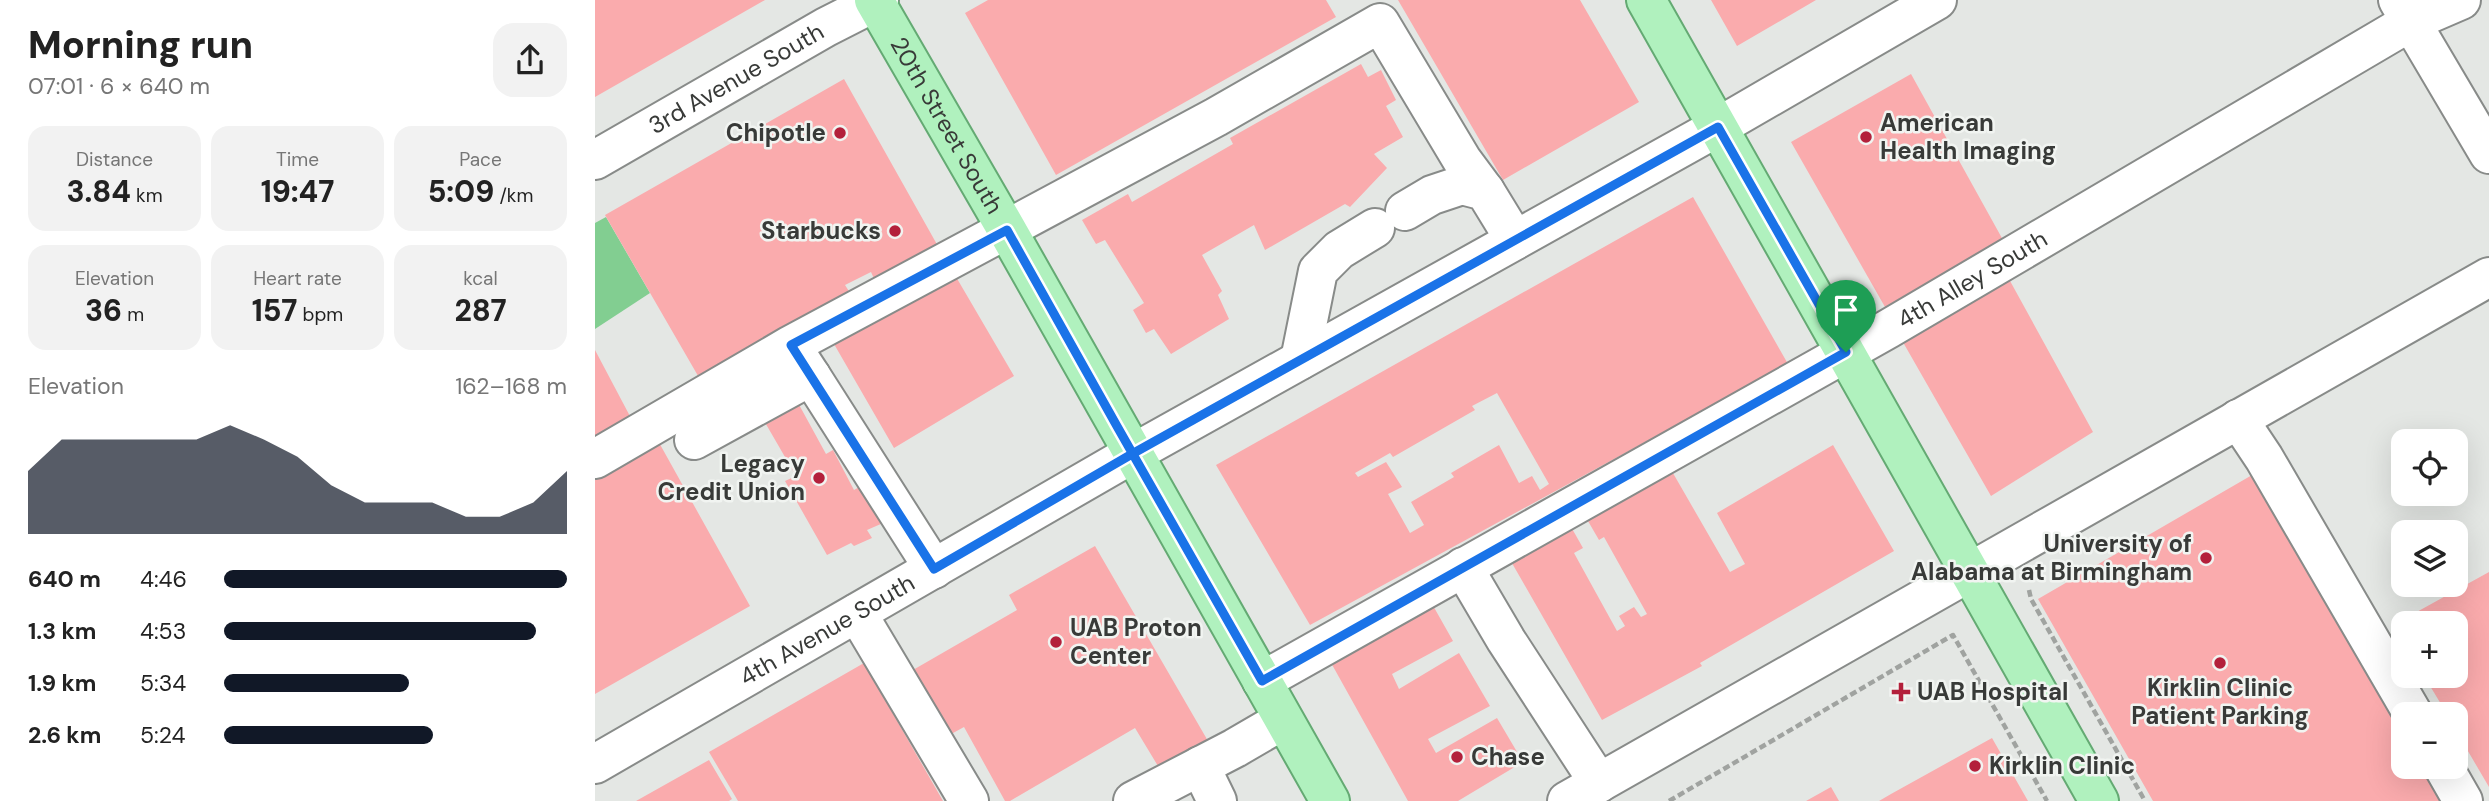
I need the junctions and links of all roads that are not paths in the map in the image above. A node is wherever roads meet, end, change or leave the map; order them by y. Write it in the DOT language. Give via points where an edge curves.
graph roads {
  1 [pos="1646,0"];
  2 [pos="1937,0"];
  3 [pos="2461,0"];
  4 [pos="876,1"];
  5 [pos="2404,11"];
  6 [pos="1718,127"];
  7 [pos="2489,154"];
  8 [pos="595,160"];
  9 [pos="1485,191"];
  10 [pos="1007,230"];
  11 [pos="1515,240"];
  12 [pos="2489,277"];
  13 [pos="1846,352"];
  14 [pos="1300,360"];
  15 [pos="801,361"];
  16 [pos="2238,419"];
  17 [pos="694,440"];
  18 [pos="1132,454"];
  19 [pos="595,459"];
  20 [pos="1463,567"];
  21 [pos="934,569"];
  22 [pos="1971,571"];
  23 [pos="857,613"];
  24 [pos="1262,681"];
  25 [pos="2406,702"];
  26 [pos="1283,720"];
  27 [pos="595,764"];
  28 [pos="1200,766"];
  29 [pos="2450,779"];
  30 [pos="1583,792"];
  31 [pos="968,801"];
  32 [pos="1133,801"];
  33 [pos="1217,801"];
  34 [pos="1330,801"];
  35 [pos="2099,801"];
  36 [pos="2463,801"];
  1 -- 6 [label="main road"];
  2 -- 6 [label="street, 4th Avenue South"];
  3 -- 5 [label="street, 4th Alley South"];
  4 -- 8 [label="street, 3rd Avenue South"];
  4 -- 10 [label="main road, 20th Street South"];
  5 -- 7 [label="street"];
  5 -- 13 [label="street, 4th Alley South"];
  6 -- 11 [label="street, 4th Avenue South"];
  6 -- 13 [label="main road"];
  9 -- 10 [label="street" via="1380,23"];
  9 -- 11 [label="street"];
  9 -- 14 [label="street" via="1462,185 1432,195 1339,250 1318,271"];
  10 -- 15 [label="street"];
  10 -- 18 [label="main road, 20th Street South"];
  11 -- 14 [label="street, 4th Avenue South"];
  12 -- 16 [label="street"];
  13 -- 20 [label="street, 4th Alley South"];
  13 -- 22 [label="main road"];
  14 -- 18 [label="street, 4th Avenue South"];
  15 -- 17 [label="street"];
  15 -- 19 [label="street"];
  15 -- 21 [label="street"];
  16 -- 22 [label="street"];
  16 -- 25 [label="street"];
  18 -- 21 [label="street, 4th Avenue South"];
  18 -- 24 [label="main road, 20th Street South"];
  20 -- 24 [label="street, 4th Alley South"];
  20 -- 30 [label="street" via="1506,640"];
  21 -- 23 [label="street, 4th Avenue South"];
  22 -- 30 [label="street"];
  22 -- 35 [label="main road"];
  23 -- 27 [label="street, 4th Avenue South"];
  23 -- 31 [label="street"];
  24 -- 26 [label="main road, 20th Street South"];
  26 -- 28 [label="street"];
  26 -- 34 [label="main road, 20th Street South"];
  28 -- 32 [label="street"];
  28 -- 33 [label="street"];
  29 -- 36 [label="street"];
}
